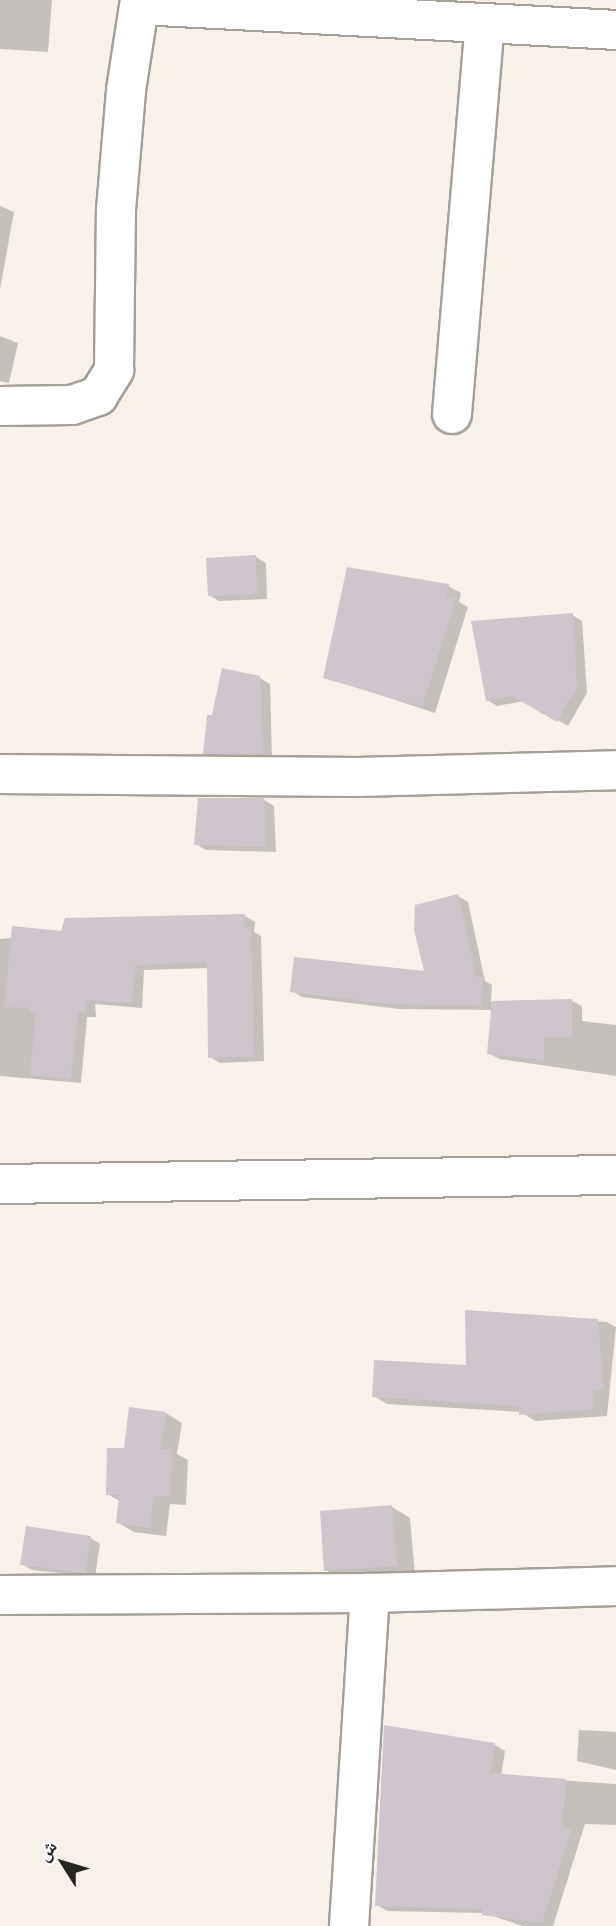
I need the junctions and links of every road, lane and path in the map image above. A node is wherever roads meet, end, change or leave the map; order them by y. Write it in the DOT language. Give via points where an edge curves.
graph roads {
  1 [pos="140,2"];
  2 [pos="485,23"];
  3 [pos="616,30"];
  4 [pos="0,406"];
  5 [pos="452,414"];
  6 [pos="616,770"];
  7 [pos="0,774"];
  8 [pos="616,1175"];
  9 [pos="0,1184"];
  10 [pos="616,1586"];
  11 [pos="370,1593"];
  12 [pos="0,1595"];
  13 [pos="349,1926"];
  1 -- 2 [label="street"];
  1 -- 4 [label="street" via="126,90 116,210 114,370 98,396 72,405"];
  2 -- 3 [label="street"];
  2 -- 5 [label="street"];
  6 -- 7 [label="street" via="357,777"];
  8 -- 9 [label="street"];
  10 -- 11 [label="street"];
  11 -- 12 [label="street"];
  11 -- 13 [label="street"];
}
